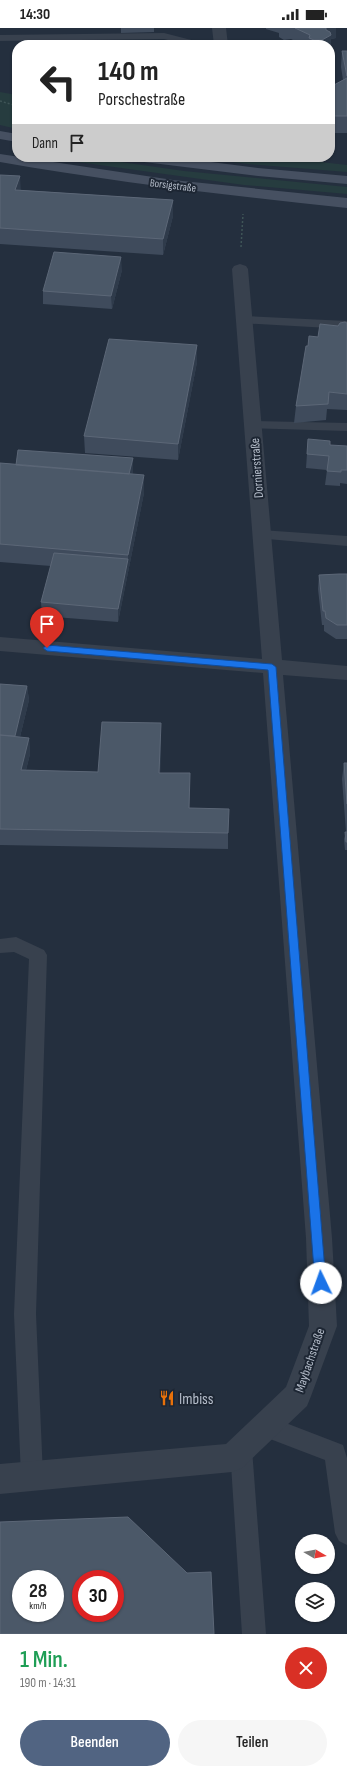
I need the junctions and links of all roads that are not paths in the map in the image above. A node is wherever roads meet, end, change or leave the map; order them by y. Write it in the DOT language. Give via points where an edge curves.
graph roads {
  1 [pos="219,28"];
  2 [pos="164,32"];
  3 [pos="0,38"];
  4 [pos="186,40"];
  5 [pos="220,40"];
  6 [pos="0,135"];
  7 [pos="12,137"];
  8 [pos="0,158"];
  9 [pos="12,160"];
  10 [pos="24,162"];
  11 [pos="177,162"];
  12 [pos="347,180"];
  13 [pos="347,203"];
  14 [pos="240,269"];
  15 [pos="244,320"];
  16 [pos="347,325"];
  17 [pos="252,425"];
  18 [pos="347,427"];
  19 [pos="261,535"];
  20 [pos="347,541"];
  21 [pos="0,644"];
  22 [pos="272,667"];
  23 [pos="347,673"];
  24 [pos="0,946"];
  25 [pos="265,1426"];
  26 [pos="241,1449"];
  27 [pos="341,1452"];
  28 [pos="32,1476"];
  29 [pos="0,1479"];
  30 [pos="347,1534"];
  31 [pos="254,1634"];
  1 -- 5 [label="street"];
  2 -- 3 [label="lane"];
  2 -- 4 [label="lane"];
  6 -- 7 [label="main road"];
  8 -- 9 [label="main road, Borsigstraße"];
  10 -- 13 [label="main road, Borsigstraße" via="114,177"];
  11 -- 12 [label="main road, Borsigstraße"];
  14 -- 15 [label="street, Dornierstraße"];
  15 -- 16 [label="lane"];
  15 -- 17 [label="street, Dornierstraße"];
  17 -- 18 [label="lane"];
  17 -- 19 [label="street, Dornierstraße"];
  19 -- 20 [label="lane"];
  19 -- 22 [label="street, Dornierstraße"];
  21 -- 22 [label="street"];
  22 -- 23 [label="street"];
  22 -- 25 [label="street, Maybachstraße" via="318,1238 322,1326 297,1396"];
  24 -- 28 [label="lane" via="16,944 38,955 25,1314"];
  25 -- 26 [label="street, Maybachstraße"];
  25 -- 27 [label="lane"];
  26 -- 28 [label="street, Maybachstraße" via="232,1458"];
  26 -- 31 [label="lane"];
  27 -- 30 [label="lane"];
  28 -- 29 [label="street, Maybachstraße"];
}
